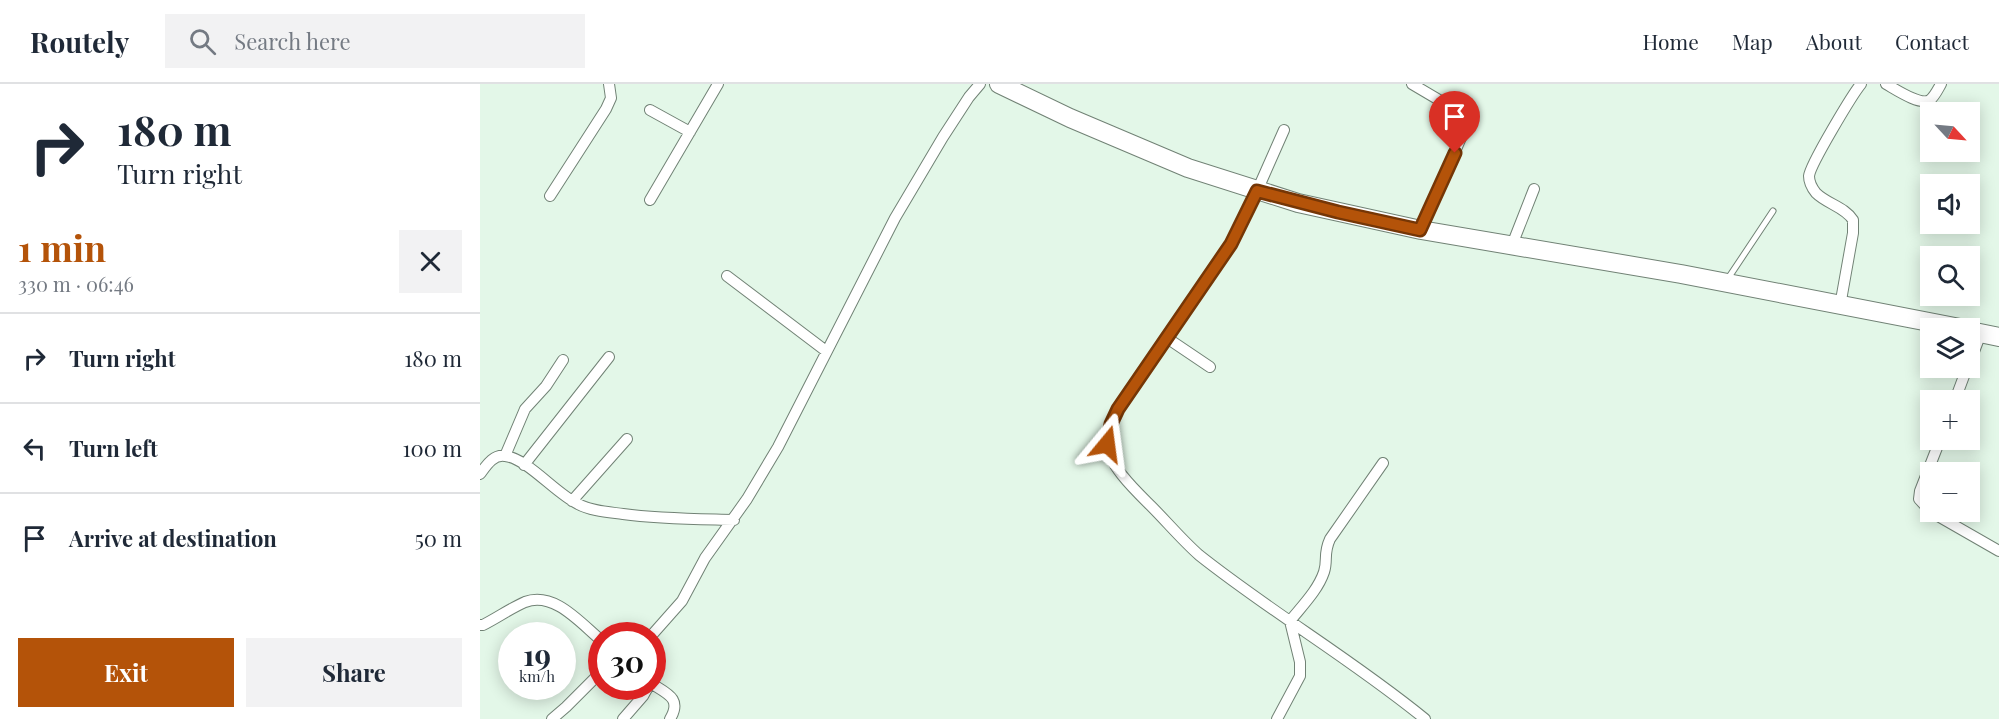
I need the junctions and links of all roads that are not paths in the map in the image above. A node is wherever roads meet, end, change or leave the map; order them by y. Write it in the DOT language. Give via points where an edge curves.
graph roads {
  1 [pos="609,84"];
  2 [pos="718,84"];
  3 [pos="980,84"];
  4 [pos="999,84"];
  5 [pos="1412,84"];
  6 [pos="1861,84"];
  7 [pos="1886,84"];
  8 [pos="1941,84"];
  9 [pos="650,110"];
  10 [pos="1284,130"];
  11 [pos="690,132"];
  12 [pos="1534,189"];
  13 [pos="1257,191"];
  14 [pos="550,196"];
  15 [pos="650,200"];
  16 [pos="1773,212"];
  17 [pos="1420,230"];
  18 [pos="1512,245"];
  19 [pos="727,276"];
  20 [pos="1725,284"];
  21 [pos="1840,306"];
  22 [pos="1920,321"];
  23 [pos="1980,333"];
  24 [pos="1999,337"];
  25 [pos="1167,338"];
  26 [pos="826,351"];
  27 [pos="609,357"];
  28 [pos="562,360"];
  29 [pos="1210,367"];
  30 [pos="627,439"];
  31 [pos="505,456"];
  32 [pos="1383,463"];
  33 [pos="524,465"];
  34 [pos="480,474"];
  35 [pos="572,501"];
  36 [pos="734,520"];
  37 [pos="1949,522"];
  38 [pos="1999,552"];
  39 [pos="1290,621"];
  40 [pos="664,622"];
  41 [pos="480,625"];
  42 [pos="588,629"];
  43 [pos="588,685"];
  44 [pos="666,694"];
  45 [pos="640,700"];
  46 [pos="552,719"];
  47 [pos="623,719"];
  48 [pos="670,719"];
  49 [pos="1277,719"];
  50 [pos="1425,719"];
  1 -- 14 [label="street" via="611,98 606,109"];
  2 -- 11 [label="street"];
  3 -- 26 [label="street" via="916,180"];
  4 -- 13 [label="highway" via="1150,153"];
  5 -- 17 [label="street" via="1456,110 1466,122"];
  6 -- 21 [label="street" via="1809,177 1816,193 1853,220"];
  7 -- 8 [label="street" via="1924,102"];
  9 -- 11 [label="street"];
  10 -- 13 [label="street"];
  11 -- 15 [label="street"];
  12 -- 18 [label="street"];
  13 -- 17 [label="highway"];
  13 -- 25 [label="street" via="1231,244"];
  16 -- 20 [label="lane"];
  17 -- 18 [label="highway"];
  18 -- 20 [label="highway"];
  19 -- 26 [label="street"];
  20 -- 21 [label="highway"];
  21 -- 22 [label="highway"];
  23 -- 24 [label="highway"];
  25 -- 29 [label="street"];
  25 -- 39 [label="street" via="1111,424 1107,444 1116,466 1198,554"];
  26 -- 36 [label="street" via="778,447"];
  27 -- 33 [label="street"];
  28 -- 31 [label="street" via="525,409"];
  30 -- 35 [label="street"];
  31 -- 33 [label="street"];
  31 -- 34 [label="street" via="488,463"];
  32 -- 39 [label="street" via="1330,539 1320,582"];
  33 -- 35 [label="street"];
  35 -- 36 [label="street" via="587,508 658,518"];
  36 -- 40 [label="street" via="705,558 679,606"];
  37 -- 38 [label="street"];
  39 -- 49 [label="street" via="1300,676"];
  39 -- 50 [label="street"];
  41 -- 42 [label="street" via="536,599 562,607"];
  43 -- 46 [label="street"];
  44 -- 48 [label="street" via="675,702"];
  45 -- 47 [label="street"];
}
